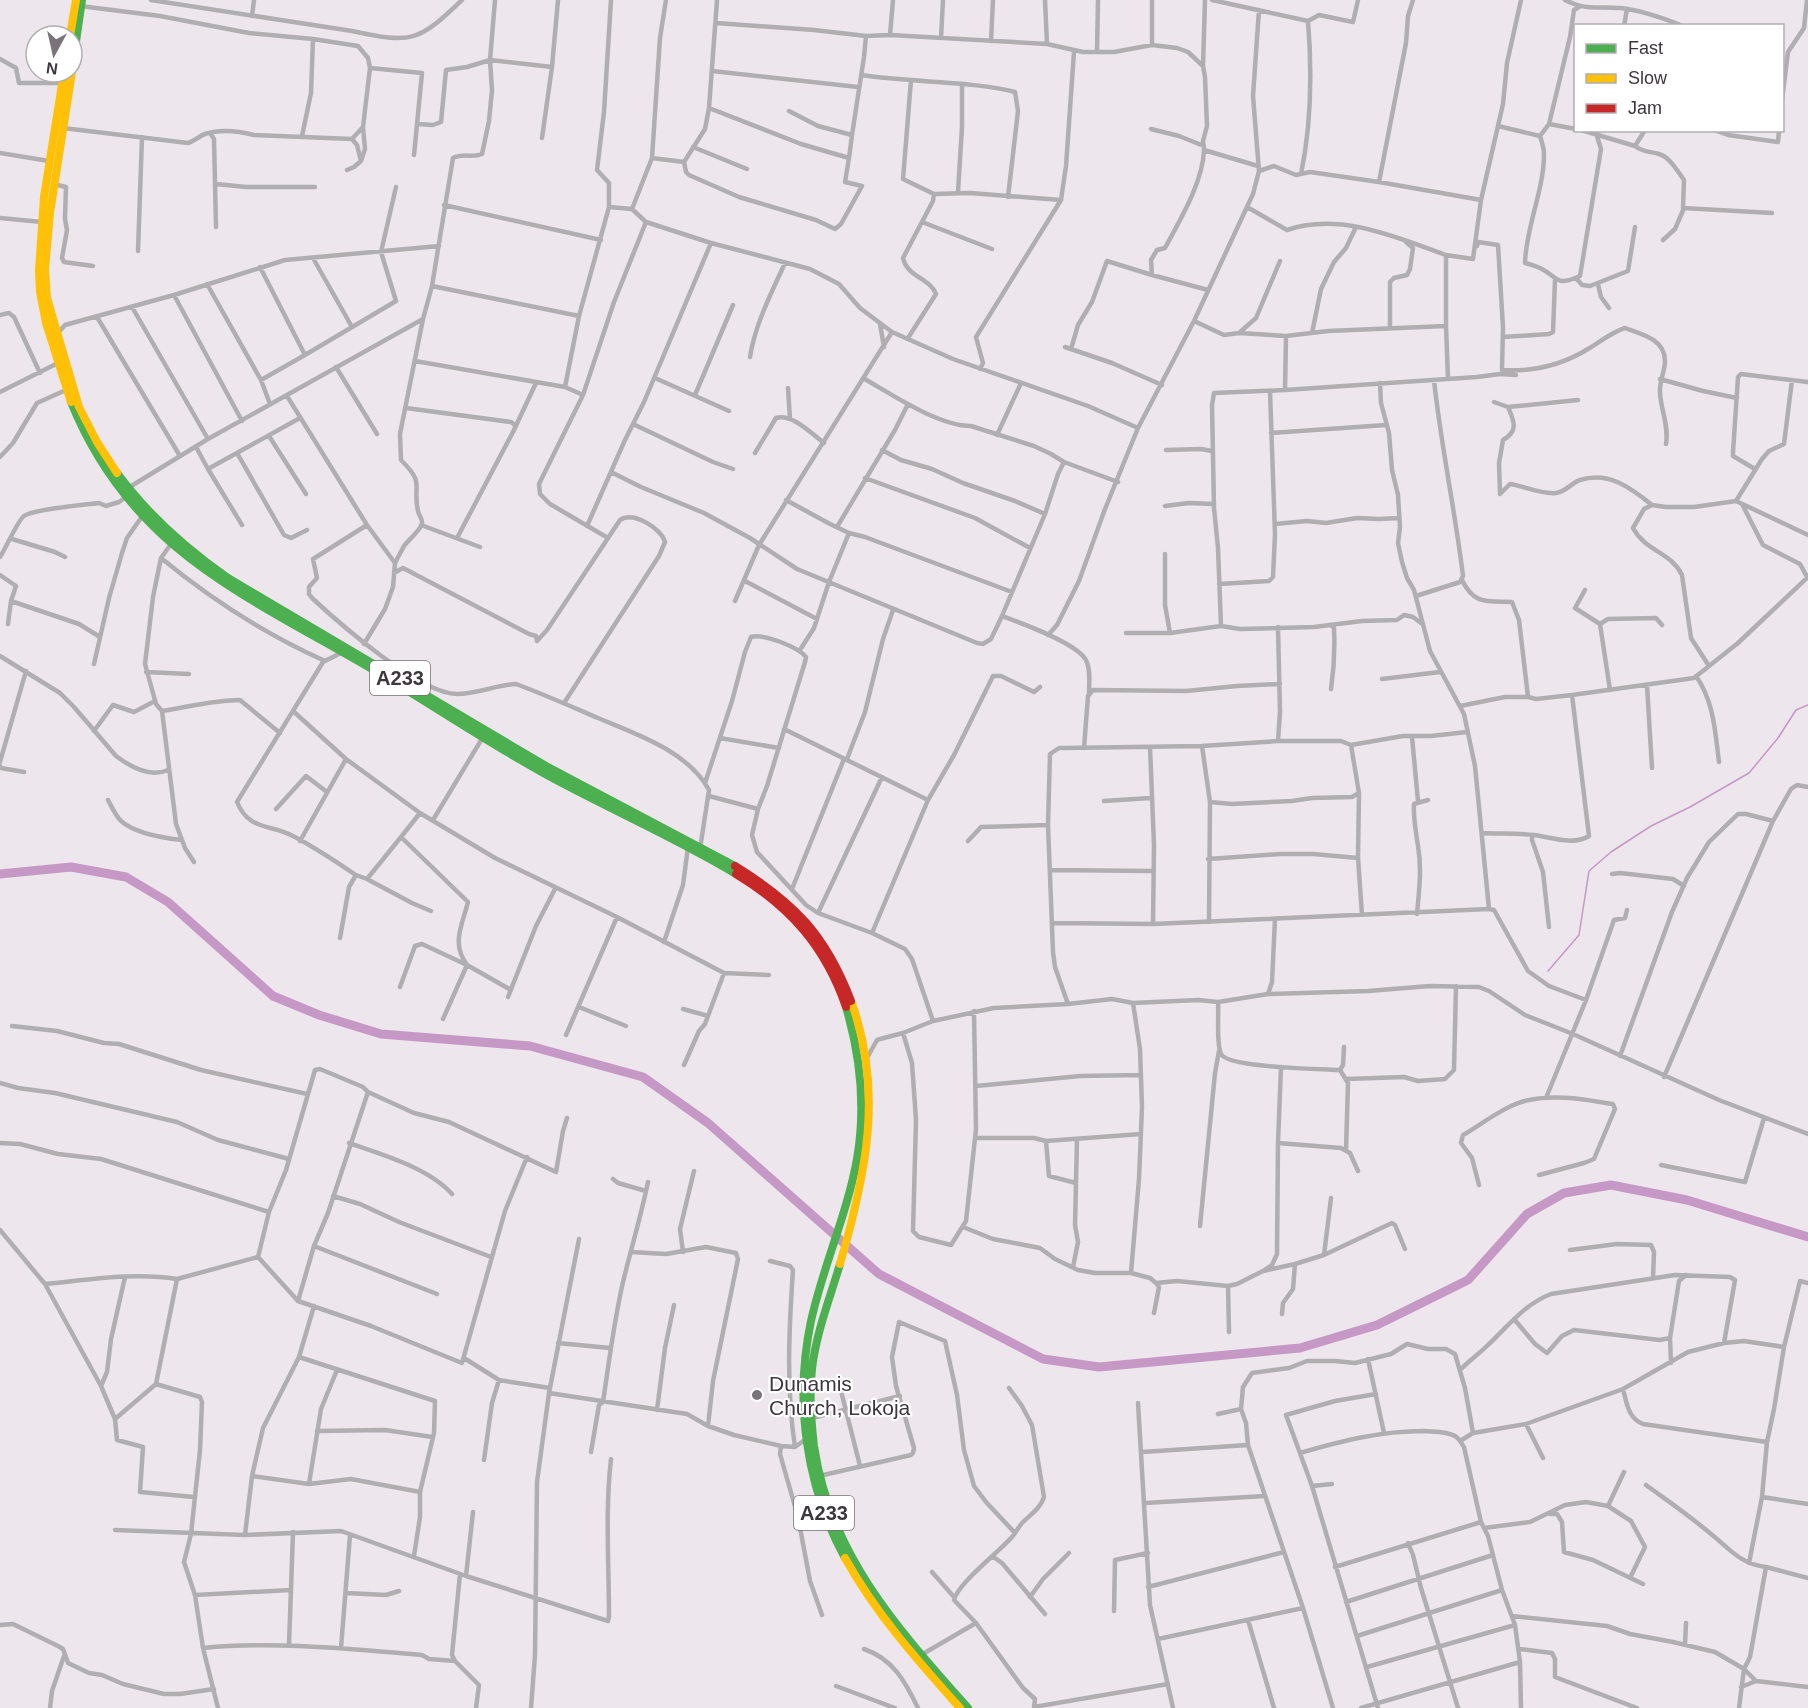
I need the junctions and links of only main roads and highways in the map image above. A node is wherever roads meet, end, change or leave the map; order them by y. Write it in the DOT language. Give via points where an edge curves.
graph roads {
  1 [pos="80,2"];
  2 [pos="74,24"];
  3 [pos="77,24"];
  4 [pos="63,84"];
  5 [pos="68,84"];
  6 [pos="63,105"];
  7 [pos="127,492"];
  8 [pos="368,663"];
  9 [pos="700,850"];
  10 [pos="850,1563"];
  11 [pos="960,1708"];
  12 [pos="968,1708"];
  1 -- 2 [label="highway"];
  1 -- 3 [label="highway, A233"];
  4 -- 6 [label="highway, A233"];
  5 -- 6 [label="highway, A233"];
  6 -- 7 [label="highway, A233" via="45,272 48,307 83,417"];
  6 -- 7 [label="highway, A233" via="49,161 42,222 38,275 42,310 78,420 97,456"];
  7 -- 8 [label="highway, A233" via="205,563"];
  7 -- 8 [label="highway, A233" via="171,544 224,584"];
  8 -- 9 [label="highway, A233"];
  8 -- 9 [label="highway, A233" via="565,785"];
  9 -- 10 [label="highway, A233" via="789,913 832,975 846,1006 857,1047 863,1109 857,1160 811,1323 804,1400 812,1473 822,1506"];
  9 -- 10 [label="highway, A233" via="755,879 804,918 839,970 867,1059 869,1144 858,1202 813,1358 811,1401 819,1476"];
  10 -- 11 [label="highway, A233" via="865,1595 885,1622"];
  10 -- 12 [label="highway, A233" via="877,1601"];
}
